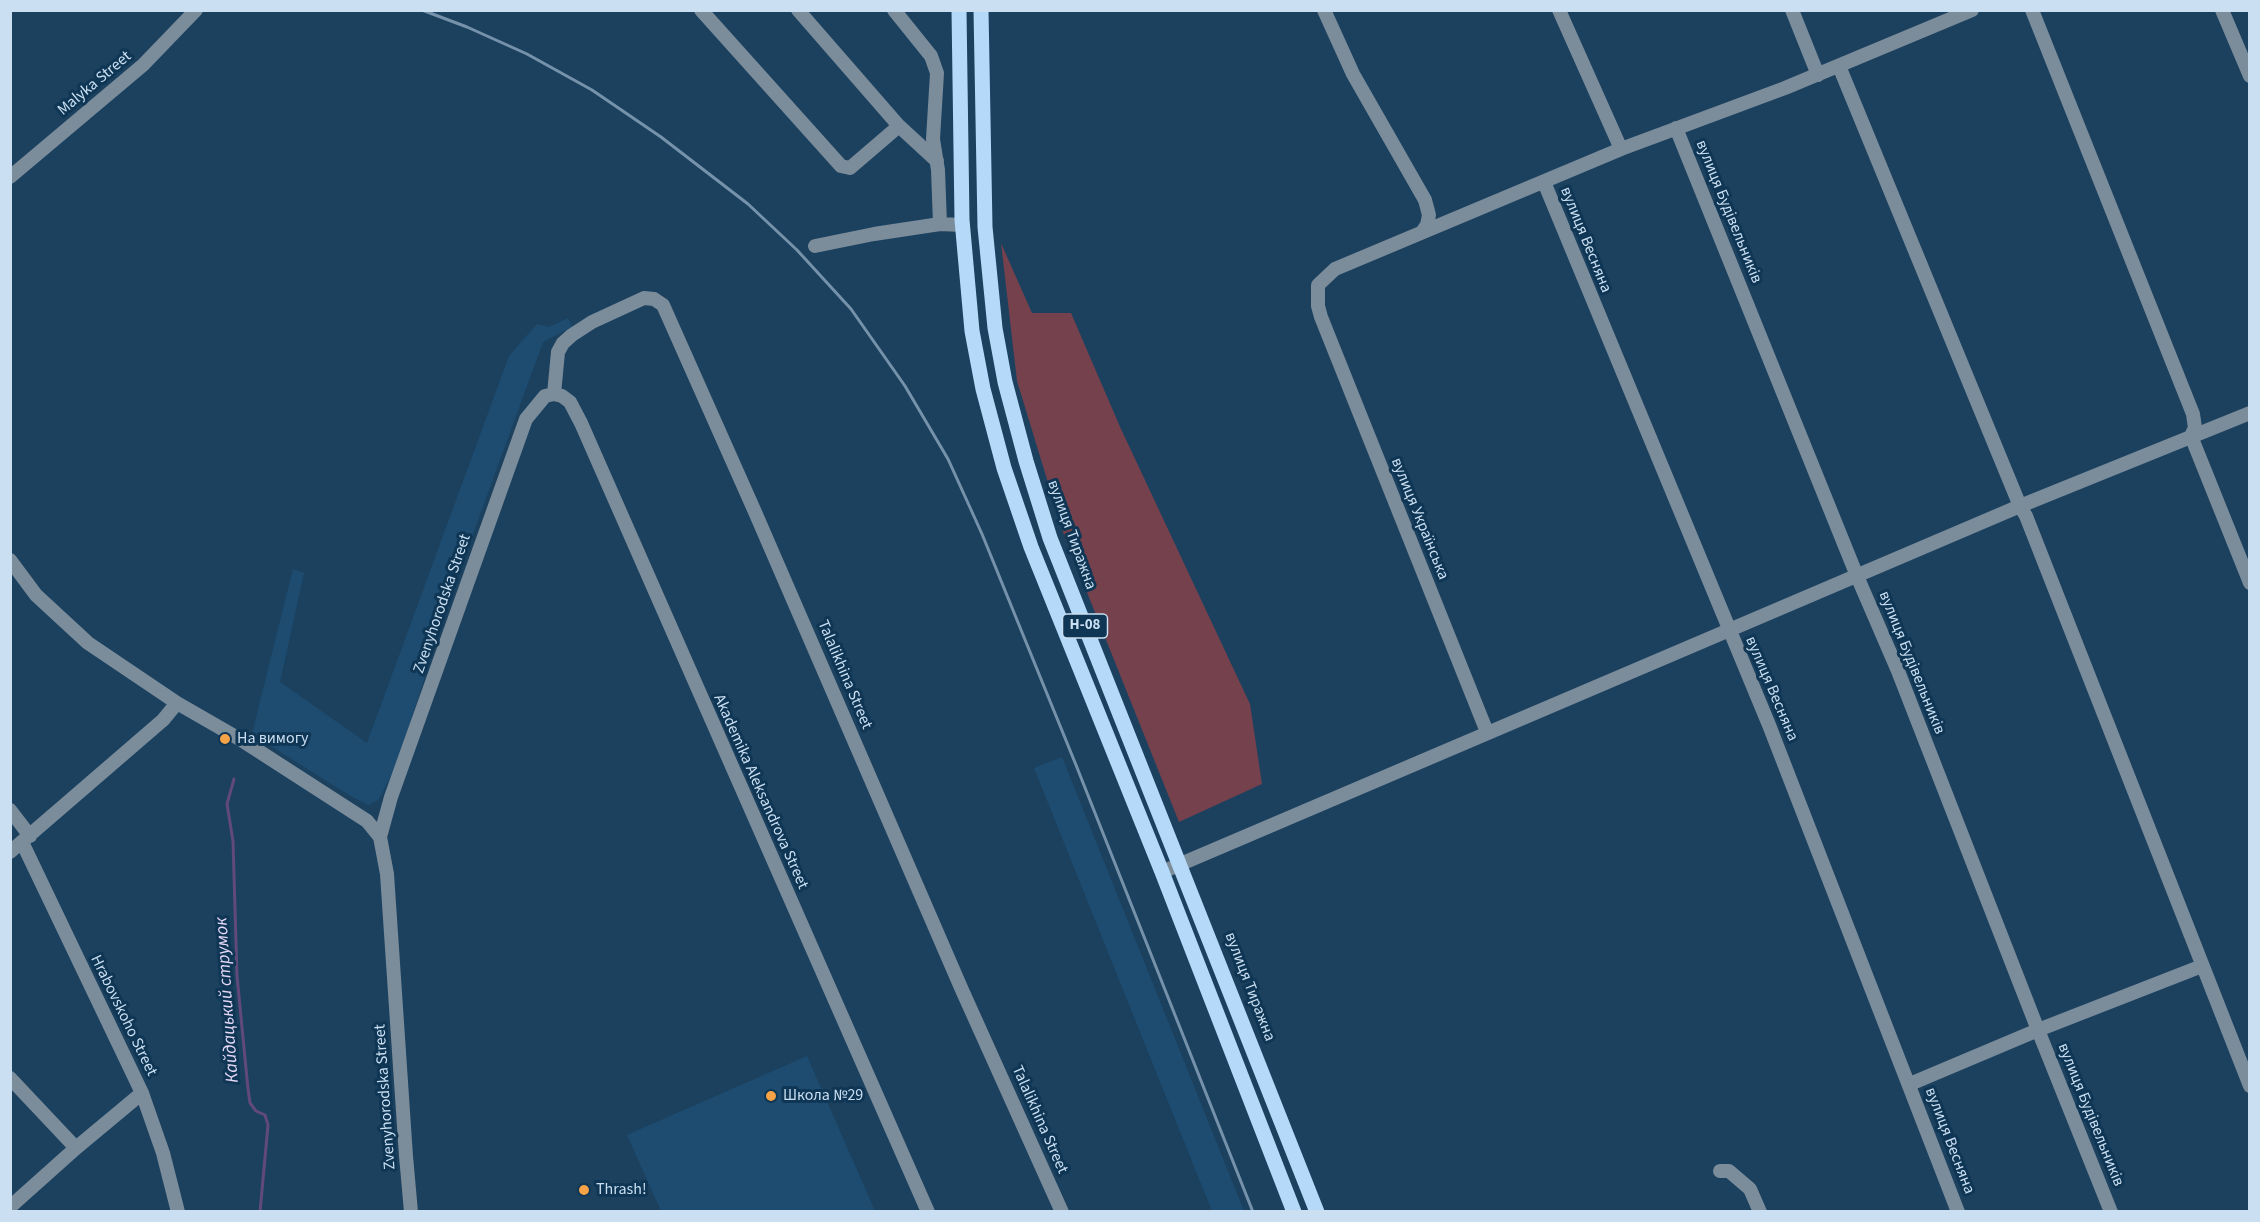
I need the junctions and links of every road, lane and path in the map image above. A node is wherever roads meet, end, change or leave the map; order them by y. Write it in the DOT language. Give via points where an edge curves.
graph roads {
  1 [pos="196,10"];
  2 [pos="701,10"];
  3 [pos="798,10"];
  4 [pos="960,10"];
  5 [pos="981,10"];
  6 [pos="1324,10"];
  7 [pos="1559,10"];
  8 [pos="1792,10"];
  9 [pos="1972,10"];
  10 [pos="2032,10"];
  11 [pos="2222,10"];
  12 [pos="899,14"];
  13 [pos="1839,66"];
  14 [pos="1818,75"];
  15 [pos="2250,76"];
  16 [pos="899,126"];
  17 [pos="1676,128"];
  18 [pos="1621,149"];
  19 [pos="937,162"];
  20 [pos="10,177"];
  21 [pos="1544,182"];
  22 [pos="940,224"];
  23 [pos="962,225"];
  24 [pos="985,227"];
  25 [pos="1422,232"];
  26 [pos="815,246"];
  27 [pos="554,394"];
  28 [pos="2250,412"];
  29 [pos="2192,436"];
  30 [pos="2020,506"];
  31 [pos="10,560"];
  32 [pos="1857,576"];
  33 [pos="2250,583"];
  34 [pos="1729,630"];
  35 [pos="177,703"];
  36 [pos="1487,732"];
  37 [pos="10,810"];
  38 [pos="380,837"];
  39 [pos="26,839"];
  40 [pos="10,852"];
  41 [pos="1180,863"];
  42 [pos="1162,872"];
  43 [pos="2202,966"];
  44 [pos="2038,1030"];
  45 [pos="10,1078"];
  46 [pos="1910,1084"];
  47 [pos="2250,1086"];
  48 [pos="142,1093"];
  49 [pos="76,1148"];
  50 [pos="1720,1171"];
  51 [pos="10,1207"];
  52 [pos="178,1212"];
  53 [pos="411,1212"];
  54 [pos="928,1212"];
  55 [pos="1062,1212"];
  56 [pos="1294,1212"];
  57 [pos="1317,1212"];
  58 [pos="1760,1212"];
  59 [pos="1958,1212"];
  60 [pos="2111,1212"];
  1 -- 20 [label="street, Malyka Street" via="143,65"];
  2 -- 16 [label="street" via="841,166 850,168"];
  3 -- 16 [label="street"];
  4 -- 23 [label="main road, Н-08"];
  5 -- 24 [label="main road, вулиця Тиражна / Н-08"];
  6 -- 25 [label="street" via="1353,74 1425,200 1429,215"];
  7 -- 18 [label="street"];
  8 -- 14 [label="street"];
  9 -- 13 [label="street"];
  10 -- 29 [label="street" via="2193,414"];
  11 -- 15 [label="street"];
  12 -- 19 [label="street" via="931,56 937,73 933,139"];
  13 -- 14 [label="street"];
  13 -- 30 [label="street"];
  14 -- 17 [label="street"];
  16 -- 19 [label="street"];
  17 -- 18 [label="street"];
  17 -- 32 [label="street, вулиця Будівельників"];
  18 -- 21 [label="street"];
  19 -- 22 [label="street"];
  21 -- 25 [label="street"];
  21 -- 34 [label="street, вулиця Весняна"];
  22 -- 23 [label="street"];
  22 -- 26 [label="street"];
  23 -- 24 [label="main road"];
  23 -- 42 [label="main road, Н-08" via="972,331 1004,468 1030,547"];
  24 -- 41 [label="main road, вулиця Тиражна / Н-08" via="995,328 1005,382 1047,527"];
  25 -- 36 [label="street, вулиця Українська" via="1335,268 1318,285 1318,306"];
  27 -- 38 [label="street, Zvenyhorodska Street" via="545,396 526,419"];
  27 -- 54 [label="street, Akademika Aleksandrova Street" via="570,402 581,423"];
  27 -- 55 [label="street, Talalikhina Street" via="558,352 572,334 645,298 663,305"];
  28 -- 29 [label="street"];
  29 -- 30 [label="street"];
  29 -- 33 [label="street"];
  30 -- 32 [label="street"];
  30 -- 43 [label="street"];
  31 -- 35 [label="street" via="36,595 88,643"];
  32 -- 34 [label="street"];
  32 -- 44 [label="street, вулиця Будівельників"];
  34 -- 36 [label="street"];
  34 -- 46 [label="street, вулиця Весняна"];
  35 -- 38 [label="street" via="367,821"];
  35 -- 39 [label="street" via="163,720"];
  36 -- 41 [label="street"];
  37 -- 39 [label="street, Hrabovskoho Street"];
  38 -- 53 [label="street, Zvenyhorodska Street" via="387,874"];
  39 -- 40 [label="street"];
  39 -- 48 [label="street, Hrabovskoho Street"];
  41 -- 42 [label="street"];
  41 -- 57 [label="main road, вулиця Тиражна / Н-08"];
  42 -- 56 [label="main road, Н-08"];
  43 -- 44 [label="street"];
  43 -- 47 [label="street"];
  44 -- 46 [label="street"];
  44 -- 60 [label="street, вулиця Будівельників"];
  45 -- 49 [label="street"];
  46 -- 59 [label="street, вулиця Весняна"];
  48 -- 49 [label="street"];
  48 -- 52 [label="street, Hrabovskoho Street"];
  49 -- 51 [label="street"];
  50 -- 58 [label="street" via="1729,1171 1750,1189"];
}
